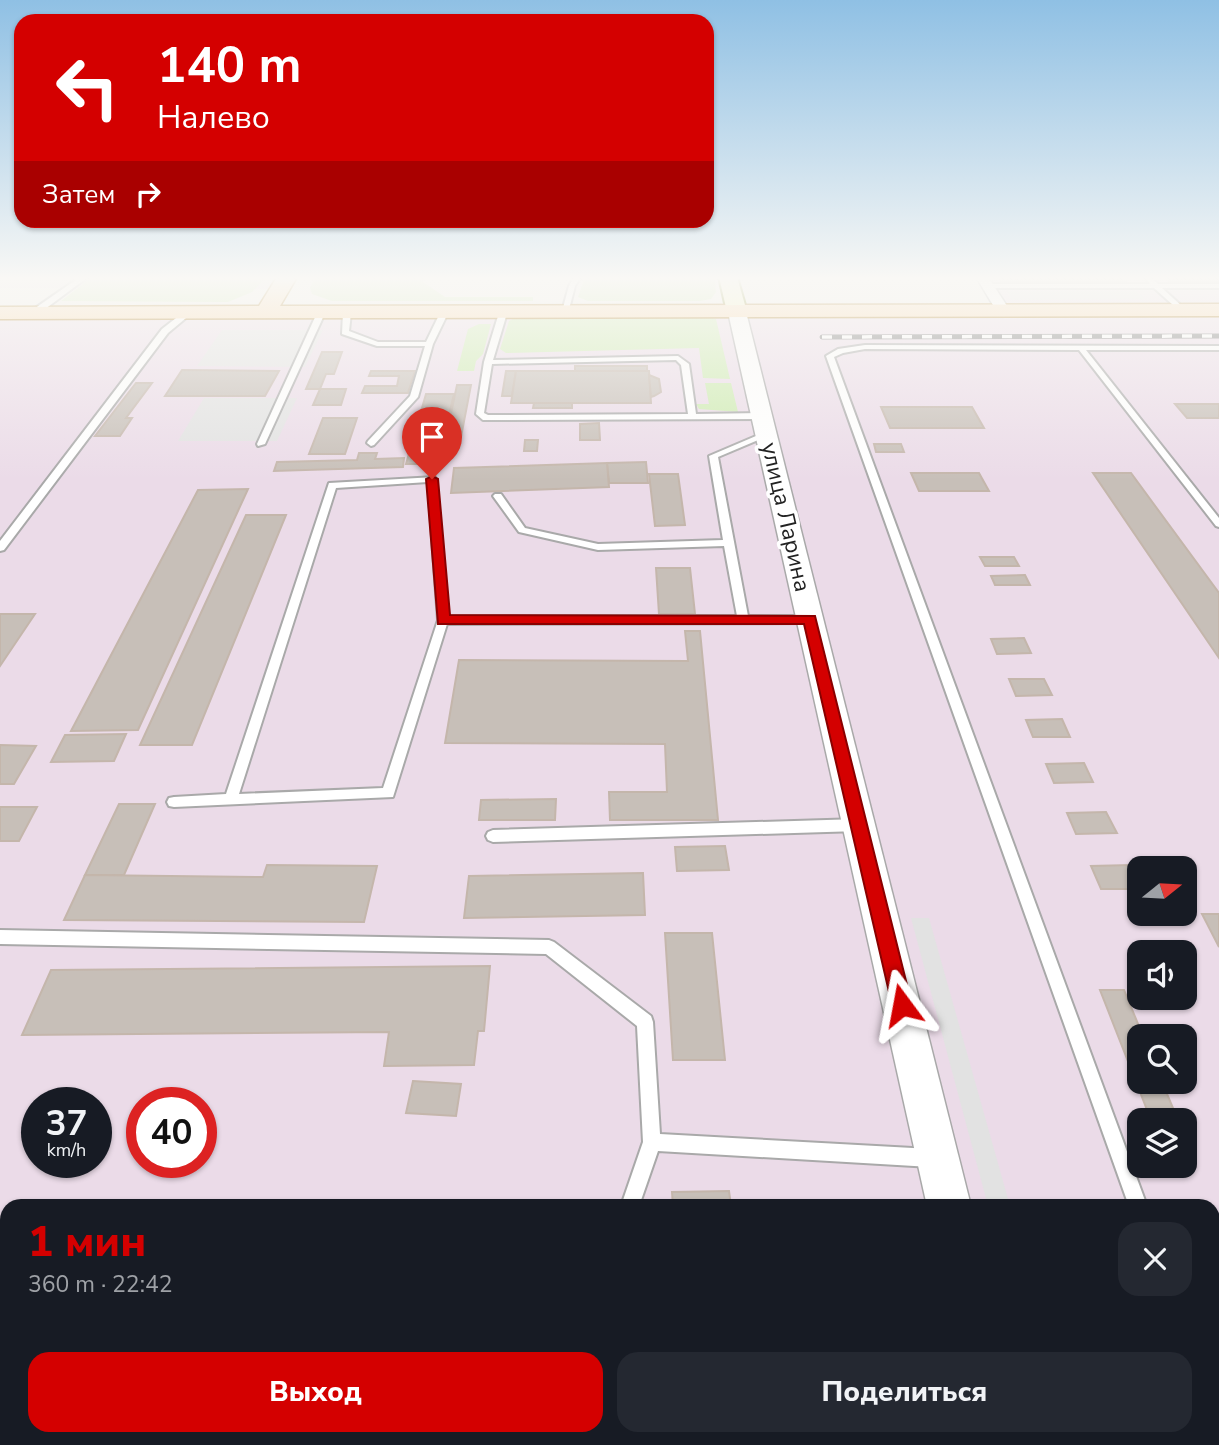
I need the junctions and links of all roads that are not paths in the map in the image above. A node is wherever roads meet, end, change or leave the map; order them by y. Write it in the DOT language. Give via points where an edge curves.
graph roads {
  1 [pos="155,344"];
  2 [pos="307,344"];
  3 [pos="429,344"];
  4 [pos="493,344"];
  5 [pos="745,344"];
  6 [pos="1081,348"];
  7 [pos="1219,348"];
  8 [pos="488,362"];
  9 [pos="692,416"];
  10 [pos="764,425"];
  11 [pos="371,443"];
  12 [pos="261,444"];
  13 [pos="498,496"];
  14 [pos="1219,524"];
  15 [pos="728,543"];
  16 [pos="0,548"];
  17 [pos="443,620"];
  18 [pos="743,620"];
  19 [pos="810,620"];
  20 [pos="231,800"];
  21 [pos="174,802"];
  22 [pos="859,825"];
  23 [pos="493,836"];
  24 [pos="0,937"];
  25 [pos="652,1142"];
  26 [pos="938,1158"];
  27 [pos="632,1199"];
  28 [pos="948,1199"];
  29 [pos="1135,1199"];
  1 -- 16 [label="lane"];
  2 -- 12 [label="lane"];
  3 -- 11 [label="lane" via="414,397"];
  4 -- 8 [label="lane"];
  5 -- 10 [label="street, улица Ларина"];
  6 -- 7 [label="lane"];
  6 -- 14 [label="lane"];
  6 -- 29 [label="lane" via="866,347 830,356"];
  8 -- 9 [label="lane" via="678,358 685,364"];
  8 -- 9 [label="lane" via="480,414 485,418"];
  9 -- 10 [label="lane"];
  10 -- 15 [label="lane" via="713,456"];
  10 -- 19 [label="street, улица Ларина"];
  13 -- 15 [label="lane" via="522,530 598,547"];
  15 -- 18 [label="lane"];
  17 -- 18 [label="lane"];
  17 -- 20 [label="lane" via="388,793"];
  17 -- 20 [label="lane" via="432,479 332,485"];
  18 -- 19 [label="lane"];
  19 -- 22 [label="street, улица Ларина"];
  20 -- 21 [label="lane"];
  22 -- 23 [label="lane"];
  22 -- 26 [label="street, улица Ларина"];
  24 -- 25 [label="lane" via="549,947 645,1022"];
  25 -- 26 [label="lane"];
  25 -- 27 [label="lane"];
  26 -- 28 [label="street, улица Ларина"];
}
